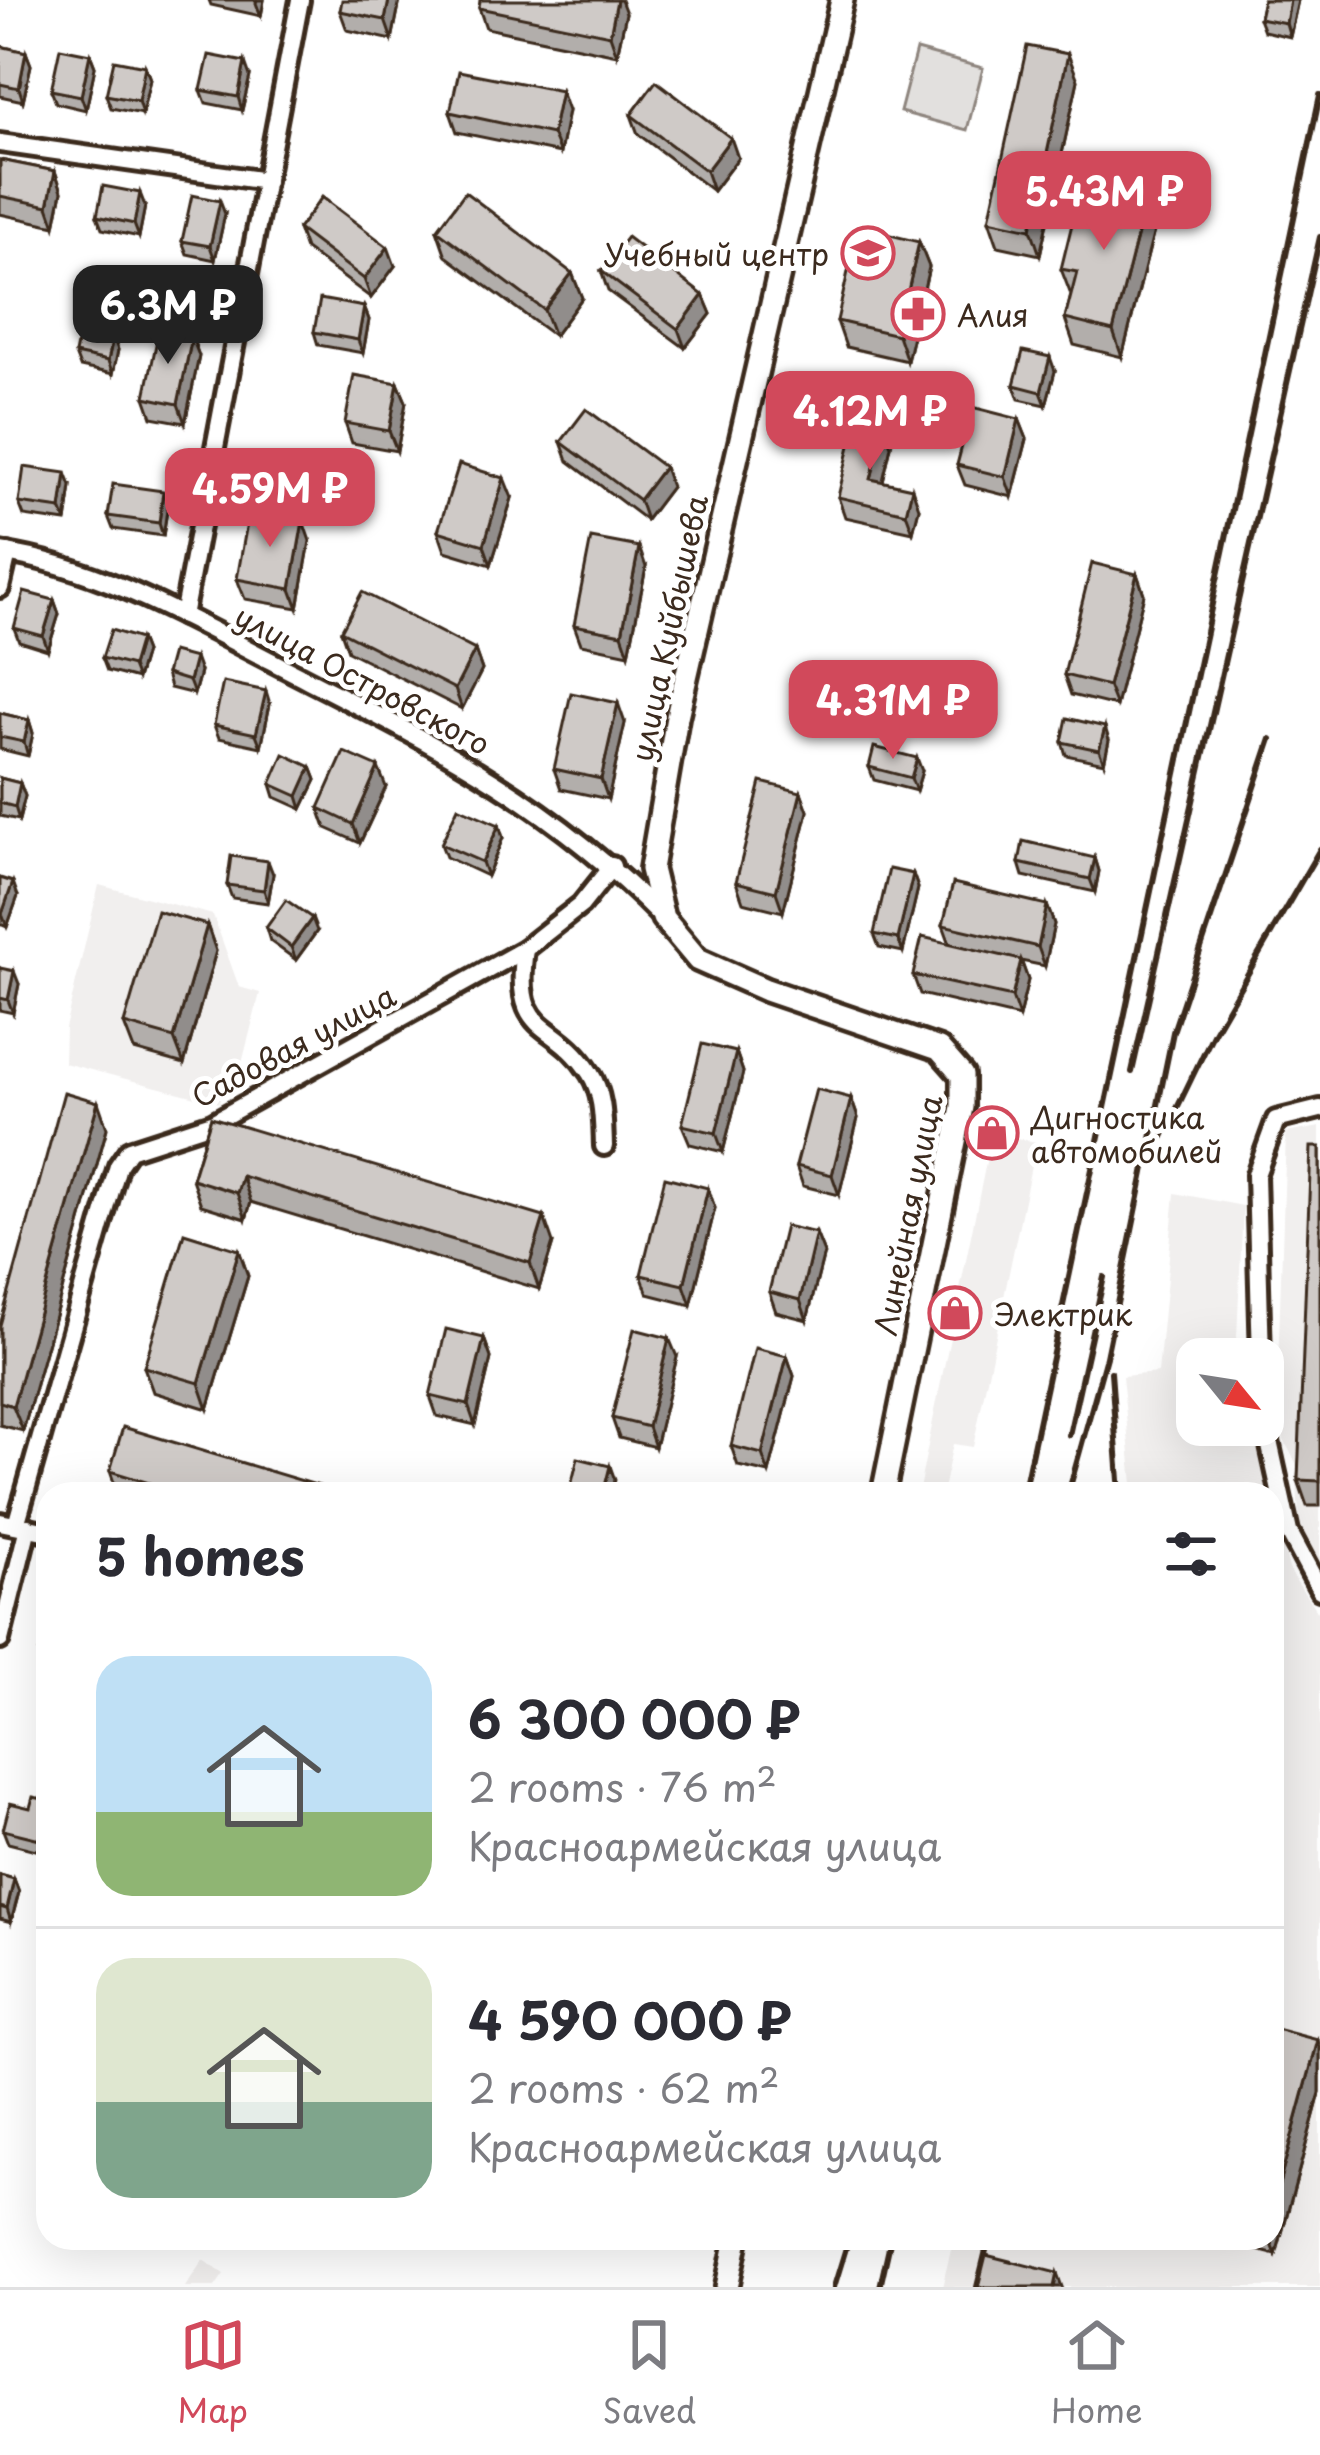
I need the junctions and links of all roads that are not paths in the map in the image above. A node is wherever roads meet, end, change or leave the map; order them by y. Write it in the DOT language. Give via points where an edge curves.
graph roads {
  1 [pos="300,0"];
  2 [pos="842,0"];
  3 [pos="0,143"];
  4 [pos="266,181"];
  5 [pos="4,552"];
  6 [pos="0,588"];
  7 [pos="183,616"];
  8 [pos="612,866"];
  9 [pos="664,918"];
  10 [pos="526,949"];
  11 [pos="1320,1109"];
  12 [pos="604,1146"];
  13 [pos="1260,1338"];
  14 [pos="1270,1446"];
  15 [pos="885,1482"];
  16 [pos="1278,1482"];
  17 [pos="1284,1509"];
  18 [pos="14,1525"];
  19 [pos="1320,1589"];
  20 [pos="0,1640"];
  21 [pos="735,2250"];
  22 [pos="727,2287"];
  1 -- 4 [label="street"];
  2 -- 9 [label="street, улица Куйбышева" via="677,717 651,869"];
  3 -- 4 [label="street"];
  4 -- 7 [label="street"];
  5 -- 6 [label="street"];
  5 -- 7 [label="street, улица Островского" via="126,589"];
  7 -- 8 [label="street, улица Островского" via="497,780"];
  8 -- 9 [label="street, улица Островского"];
  8 -- 10 [label="street, Садовая улица"];
  9 -- 15 [label="street, Линейная улица" via="698,960 939,1049 962,1076"];
  10 -- 12 [label="street" via="520,985 527,1011 589,1070 601,1099"];
  10 -- 18 [label="street, Садовая улица" via="212,1123 129,1150"];
  11 -- 13 [label="street" via="1276,1120 1256,1175"];
  14 -- 16 [label="street"];
  17 -- 19 [label="street"];
  18 -- 20 [label="street, Садовая улица"];
  21 -- 22 [label="street"];
}
